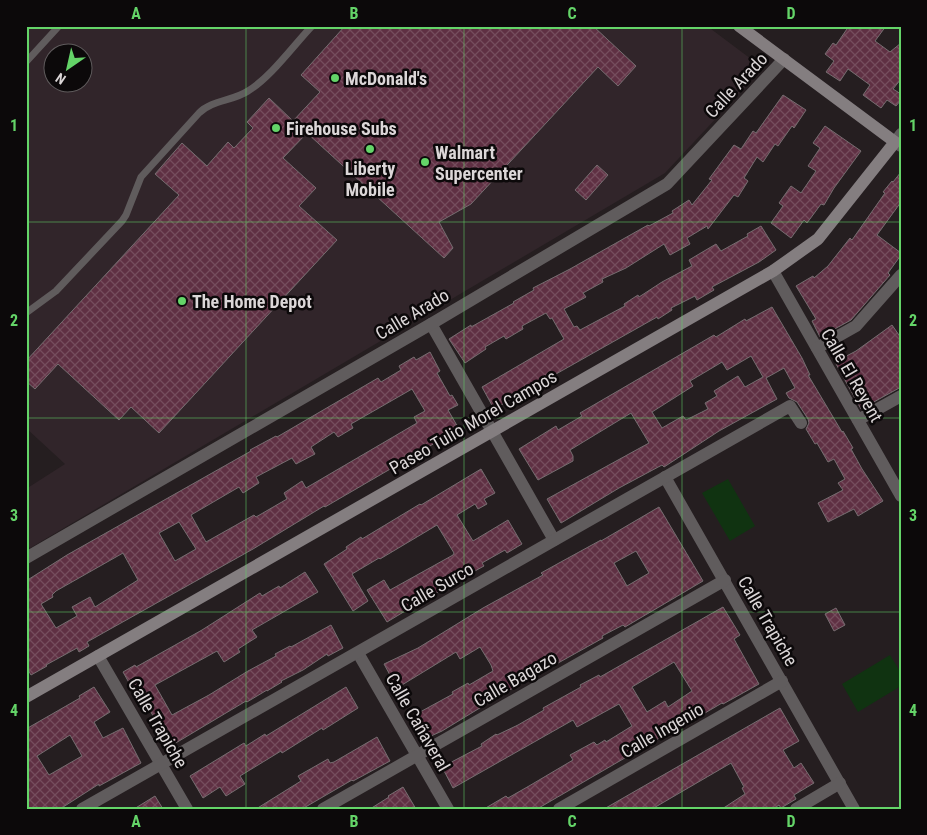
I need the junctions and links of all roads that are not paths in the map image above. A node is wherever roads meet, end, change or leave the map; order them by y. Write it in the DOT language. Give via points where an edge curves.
graph roads {
  1 [pos="59,26"];
  2 [pos="312,26"];
  3 [pos="740,26"];
  4 [pos="784,59"];
  5 [pos="26,62"];
  6 [pos="899,140"];
  7 [pos="773,271"];
  8 [pos="901,275"];
  9 [pos="26,313"];
  10 [pos="431,324"];
  11 [pos="817,348"];
  12 [pos="901,396"];
  13 [pos="858,420"];
  14 [pos="801,423"];
  15 [pos="492,431"];
  16 [pos="666,477"];
  17 [pos="901,496"];
  18 [pos="554,540"];
  19 [pos="26,558"];
  20 [pos="725,580"];
  21 [pos="358,652"];
  22 [pos="98,656"];
  23 [pos="782,681"];
  24 [pos="26,697"];
  25 [pos="417,755"];
  26 [pos="162,764"];
  27 [pos="840,783"];
  28 [pos="82,809"];
  29 [pos="187,809"];
  30 [pos="323,809"];
  31 [pos="448,809"];
  32 [pos="559,809"];
  33 [pos="796,809"];
  34 [pos="854,809"];
  1 -- 5 [label="lane"];
  2 -- 9 [label="lane" via="255,86 205,107 199,113 141,177 122,221 56,290"];
  3 -- 4 [label="street"];
  4 -- 6 [label="street"];
  4 -- 10 [label="street, Calle Arado" via="667,184"];
  6 -- 7 [label="street, Paseo Tulio Morel Campos" via="818,239"];
  7 -- 11 [label="street, Calle El Reyent"];
  7 -- 15 [label="street, Paseo Tulio Morel Campos"];
  8 -- 11 [label="street" via="856,326"];
  10 -- 15 [label="street"];
  10 -- 19 [label="street, Calle Arado"];
  11 -- 13 [label="street, Calle El Reyent"];
  12 -- 13 [label="street"];
  13 -- 17 [label="street, Calle El Reyent"];
  14 -- 16 [label="street, Calle Surco" via="790,406"];
  15 -- 18 [label="street"];
  15 -- 22 [label="street, Paseo Tulio Morel Campos"];
  16 -- 18 [label="street, Calle Surco"];
  16 -- 20 [label="street, Calle Trapiche"];
  18 -- 21 [label="street, Calle Surco"];
  20 -- 23 [label="street, Calle Trapiche"];
  20 -- 25 [label="street, Calle Bagazo"];
  21 -- 25 [label="street, Calle Cañaveral"];
  21 -- 26 [label="street, Calle Surco"];
  22 -- 24 [label="street, Paseo Tulio Morel Campos"];
  22 -- 26 [label="street, Calle Trapiche"];
  23 -- 27 [label="street, Calle Trapiche"];
  23 -- 32 [label="street, Calle Ingenio"];
  25 -- 30 [label="street, Calle Bagazo"];
  25 -- 31 [label="street, Calle Cañaveral"];
  26 -- 28 [label="street, Calle Surco"];
  26 -- 29 [label="street, Calle Trapiche"];
  27 -- 33 [label="street"];
  27 -- 34 [label="street, Calle Trapiche"];
}
